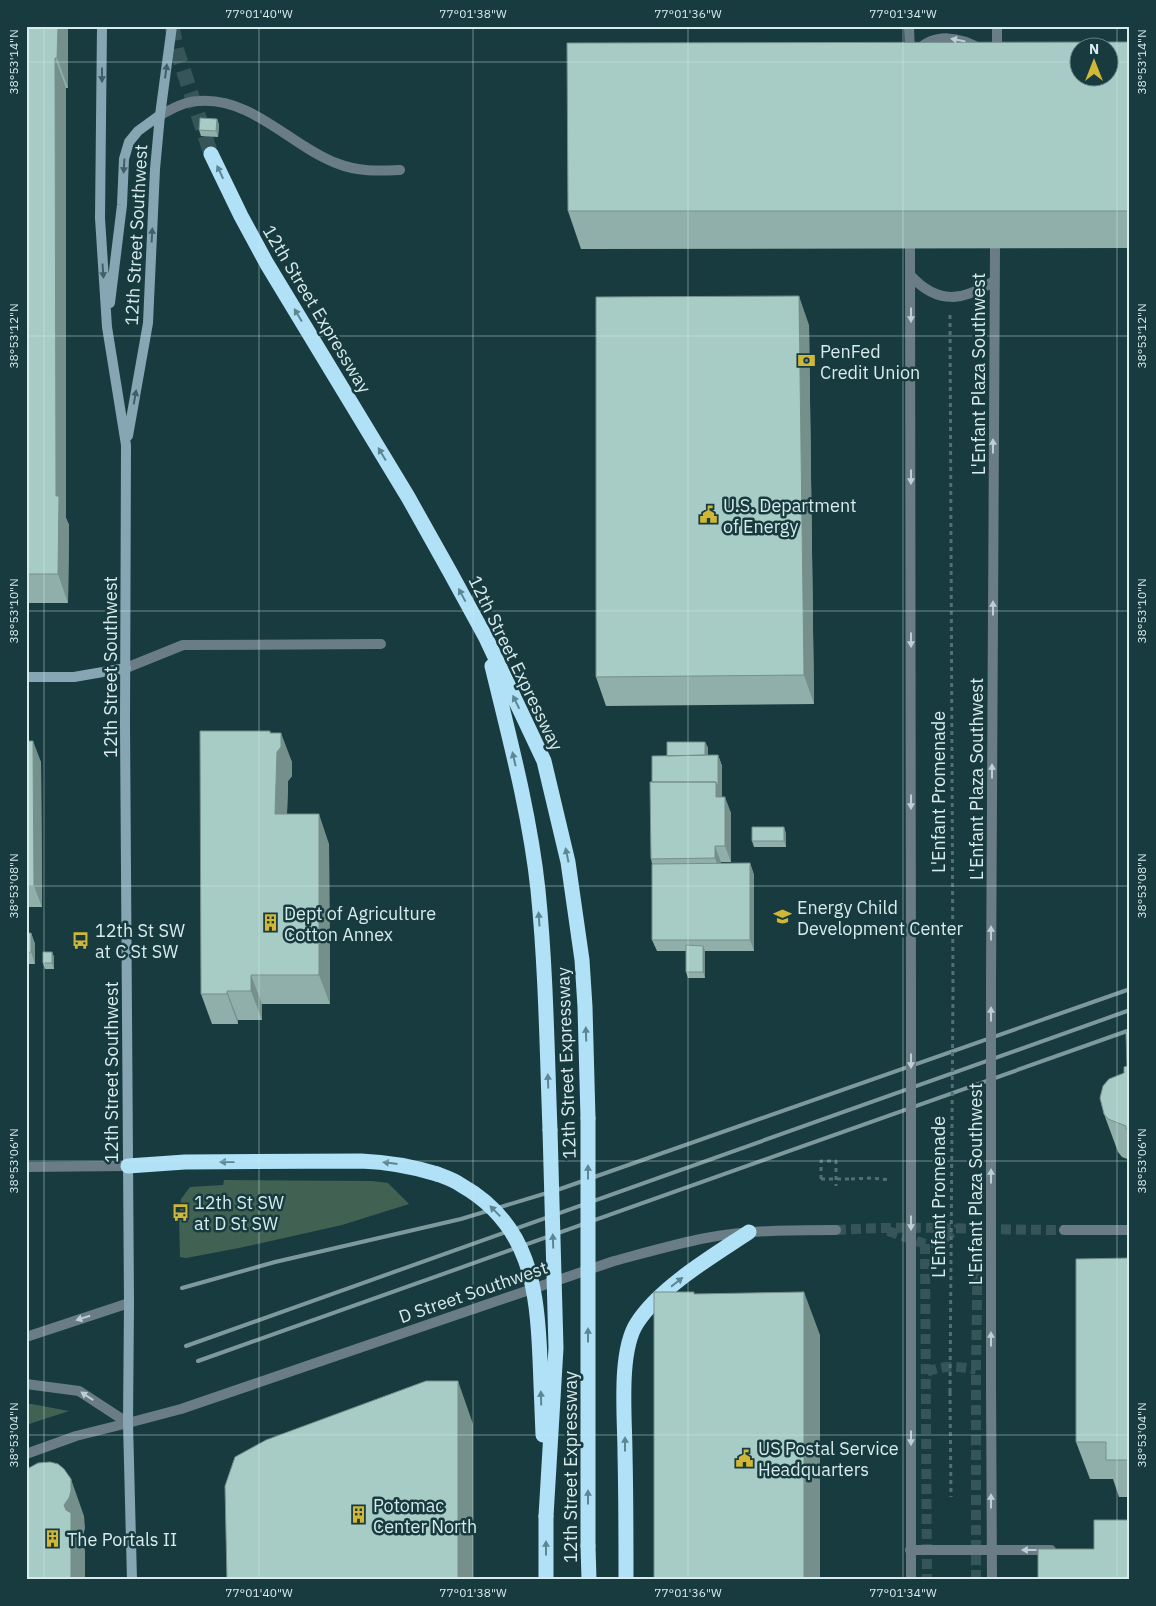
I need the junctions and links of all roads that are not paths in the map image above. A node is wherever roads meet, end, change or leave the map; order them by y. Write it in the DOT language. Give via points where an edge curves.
graph roads {
  1 [pos="102,26"];
  2 [pos="172,26"];
  3 [pos="909,26"];
  4 [pos="997,26"];
  5 [pos="160,115"];
  6 [pos="211,154"];
  7 [pos="400,170"];
  8 [pos="910,248"];
  9 [pos="995,248"];
  10 [pos="911,276"];
  11 [pos="994,281"];
  12 [pos="107,327"];
  13 [pos="126,445"];
  14 [pos="486,638"];
  15 [pos="381,644"];
  16 [pos="126,668"];
  17 [pos="26,677"];
  18 [pos="128,1166"];
  19 [pos="26,1168"];
  20 [pos="836,1230"];
  21 [pos="1064,1230"];
  22 [pos="1130,1230"];
  23 [pos="749,1232"];
  24 [pos="129,1303"];
  25 [pos="26,1338"];
  26 [pos="26,1384"];
  27 [pos="128,1423"];
  28 [pos="26,1454"];
  29 [pos="546,1516"];
  30 [pos="910,1550"];
  31 [pos="991,1550"];
  32 [pos="1058,1550"];
  33 [pos="132,1580"];
  34 [pos="546,1580"];
  35 [pos="589,1580"];
  36 [pos="626,1580"];
  37 [pos="911,1580"];
  38 [pos="992,1580"];
  1 -- 12 [label="main road, 12th Street Southwest, one-way" via="100,218"];
  5 -- 2 [label="main road, 12th Street Southwest, one-way"];
  4 -- 3 [label="street, one-way" via="997,66 984,51 970,43 941,38 929,41 917,50 910,63"];
  5 -- 7 [label="street" via="198,100 226,104 254,115 336,163 362,171"];
  5 -- 12 [label="main road, one-way" via="138,131 124,159 122,205"];
  13 -- 5 [label="main road, 12th Street Southwest, one-way" via="148,324"];
  14 -- 6 [label="highway, 12th Street Expressway, one-way" via="408,498 267,264"];
  8 -- 10 [label="street"];
  9 -- 11 [label="street, L'Enfant Plaza Southwest"];
  10 -- 11 [label="street" via="932,293 950,297 977,292"];
  10 -- 30 [label="street, one-way, bridge"];
  31 -- 11 [label="street, L'Enfant Plaza Southwest, one-way, bridge"];
  12 -- 13 [label="main road, 12th Street Southwest"];
  13 -- 16 [label="main road, 12th Street Southwest"];
  29 -- 14 [label="highway, one-way, bridge" via="556,1348 545,999 538,890 518,773"];
  35 -- 14 [label="highway, 12th Street Expressway, one-way, bridge" via="588,1118 582,960 567,854 544,760"];
  15 -- 16 [label="street" via="183,645"];
  16 -- 17 [label="main road" via="74,677"];
  16 -- 18 [label="main road, 12th Street Southwest"];
  18 -- 19 [label="street"];
  18 -- 24 [label="main road, 12th Street Southwest"];
  29 -- 18 [label="highway, one-way, bridge" via="538,1320 531,1277 517,1241 497,1213 480,1197 461,1184 437,1174 389,1162 185,1162"];
  20 -- 23 [label="street, D Street Southwest"];
  21 -- 22 [label="street"];
  23 -- 27 [label="street, D Street Southwest" via="708,1238 614,1261 181,1409"];
  36 -- 23 [label="highway, one-way" via="625,1376 630,1340 636,1324 661,1295"];
  24 -- 25 [label="street, one-way"];
  24 -- 27 [label="main road, 12th Street Southwest"];
  27 -- 26 [label="street, one-way" via="79,1391"];
  27 -- 28 [label="street, D Street Southwest" via="76,1436"];
  27 -- 33 [label="main road, 12th Street Southwest"];
  34 -- 29 [label="highway, one-way"];
  30 -- 31 [label="street"];
  30 -- 37 [label="street"];
  32 -- 31 [label="street, one-way"];
  31 -- 38 [label="street, L'Enfant Plaza Southwest"];
}
